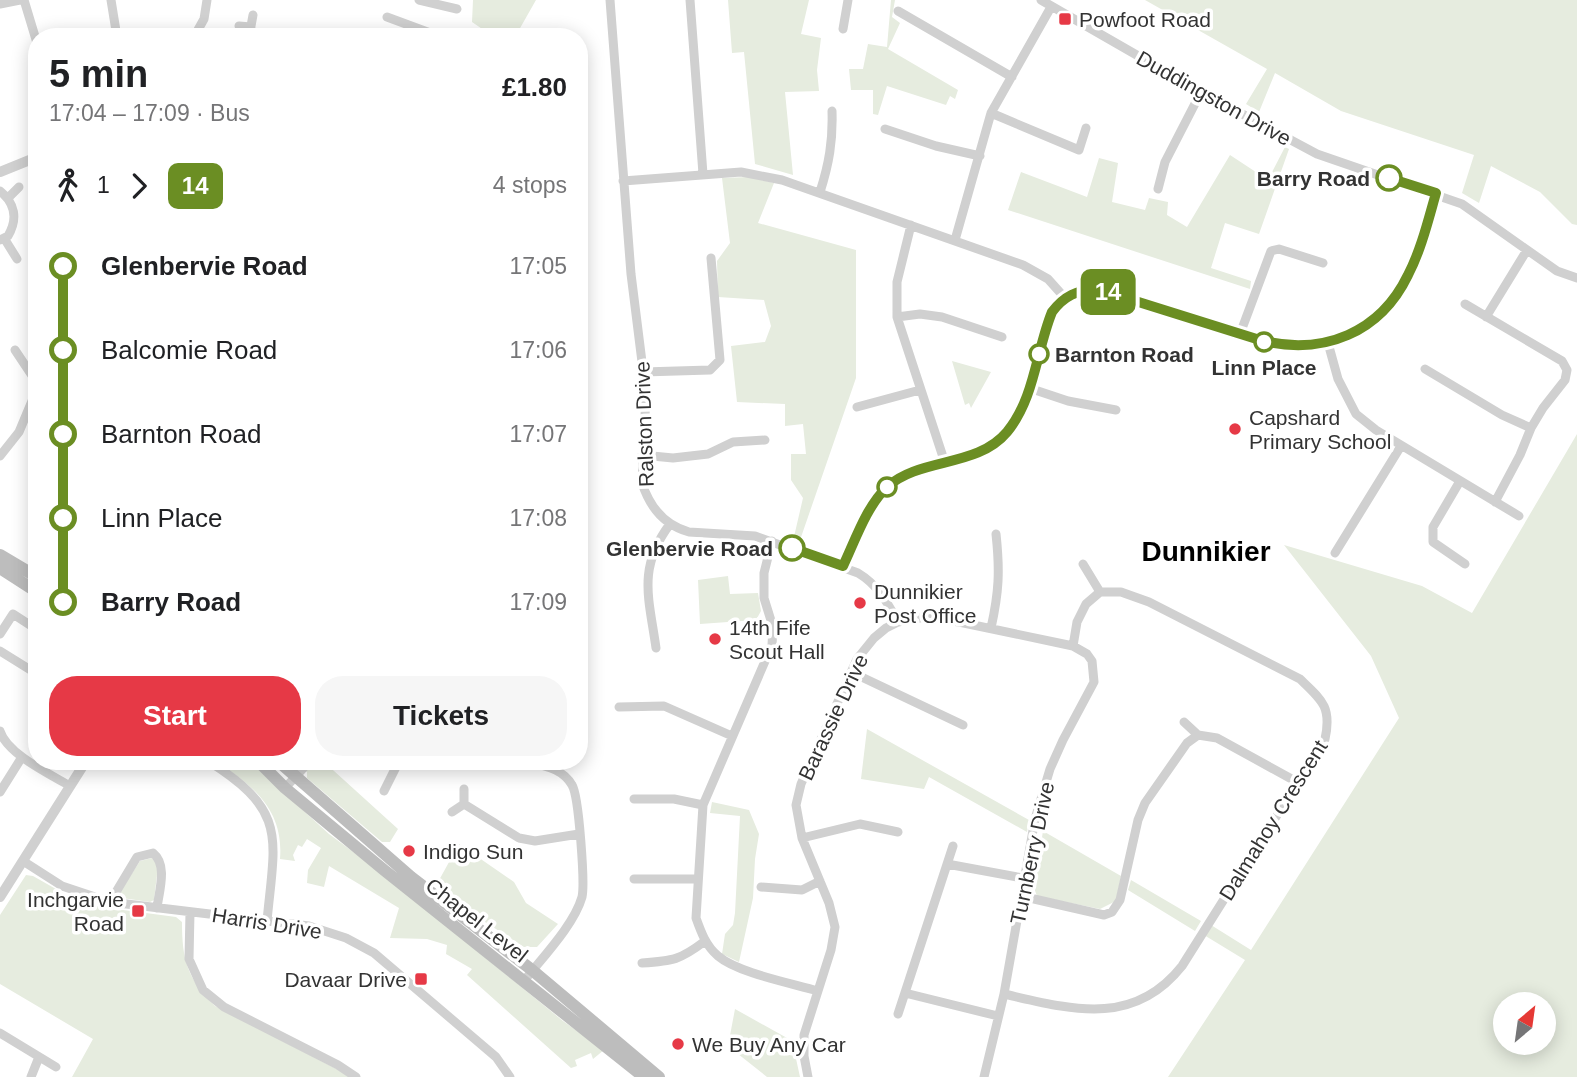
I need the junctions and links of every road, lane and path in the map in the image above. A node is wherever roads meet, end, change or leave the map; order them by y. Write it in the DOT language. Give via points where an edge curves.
graph roads {
  1 [pos="22,0"];
  2 [pos="111,0"];
  3 [pos="207,0"];
  4 [pos="419,0"];
  5 [pos="610,0"];
  6 [pos="690,0"];
  7 [pos="848,0"];
  8 [pos="1041,0"];
  9 [pos="0,4"];
  10 [pos="1051,7"];
  11 [pos="457,9"];
  12 [pos="898,11"];
  13 [pos="253,15"];
  14 [pos="387,17"];
  15 [pos="239,26"];
  16 [pos="32,28"];
  17 [pos="116,28"];
  18 [pos="199,28"];
  19 [pos="243,28"];
  20 [pos="251,28"];
  21 [pos="417,28"];
  22 [pos="844,29"];
  23 [pos="1012,77"];
  24 [pos="1201,92"];
  25 [pos="832,111"];
  26 [pos="991,113"];
  27 [pos="1086,128"];
  28 [pos="885,129"];
  29 [pos="980,156"];
  30 [pos="28,161"];
  31 [pos="0,172"];
  32 [pos="704,174"];
  33 [pos="624,181"];
  34 [pos="19,187"];
  35 [pos="1158,189"];
  36 [pos="0,191"];
  37 [pos="820,192"];
  38 [pos="1436,193"];
  39 [pos="8,198"];
  40 [pos="911,225"];
  41 [pos="2,239"];
  42 [pos="955,240"];
  43 [pos="1527,250"];
  44 [pos="711,258"];
  45 [pos="18,259"];
  46 [pos="1323,263"];
  47 [pos="1577,278"];
  48 [pos="1065,298"];
  49 [pos="1465,304"];
  50 [pos="897,317"];
  51 [pos="1486,317"];
  52 [pos="1240,334"];
  53 [pos="1002,337"];
  54 [pos="1328,343"];
  55 [pos="15,349"];
  56 [pos="28,369"];
  57 [pos="1425,369"];
  58 [pos="643,372"];
  59 [pos="1029,388"];
  60 [pos="920,390"];
  61 [pos="857,407"];
  62 [pos="1116,410"];
  63 [pos="28,411"];
  64 [pos="1531,428"];
  65 [pos="765,440"];
  66 [pos="1401,446"];
  67 [pos="642,455"];
  68 [pos="0,456"];
  69 [pos="945,463"];
  70 [pos="1460,481"];
  71 [pos="1495,502"];
  72 [pos="1519,516"];
  73 [pos="670,524"];
  74 [pos="996,534"];
  75 [pos="772,541"];
  76 [pos="1335,553"];
  77 [pos="0,555"];
  78 [pos="1083,564"];
  79 [pos="1465,564"];
  80 [pos="843,566"];
  81 [pos="0,568"];
  82 [pos="28,572"];
  83 [pos="28,586"];
  84 [pos="1100,593"];
  85 [pos="898,622"];
  86 [pos="28,624"];
  87 [pos="991,628"];
  88 [pos="0,634"];
  89 [pos="1073,646"];
  90 [pos="656,648"];
  91 [pos="0,651"];
  92 [pos="28,668"];
  93 [pos="851,673"];
  94 [pos="620,706"];
  95 [pos="1184,722"];
  96 [pos="963,725"];
  97 [pos="0,731"];
  98 [pos="1198,735"];
  99 [pos="732,736"];
  100 [pos="22,757"];
  101 [pos="28,761"];
  102 [pos="44,770"];
  103 [pos="80,770"];
  104 [pos="220,770"];
  105 [pos="267,770"];
  106 [pos="287,770"];
  107 [pos="302,770"];
  108 [pos="395,770"];
  109 [pos="556,770"];
  110 [pos="295,778"];
  111 [pos="1297,782"];
  112 [pos="70,786"];
  113 [pos="285,788"];
  114 [pos="464,789"];
  115 [pos="384,791"];
  116 [pos="0,792"];
  117 [pos="634,799"];
  118 [pos="464,804"];
  119 [pos="703,805"];
  120 [pos="452,812"];
  121 [pos="898,832"];
  122 [pos="579,834"];
  123 [pos="803,838"];
  124 [pos="953,846"];
  125 [pos="23,861"];
  126 [pos="947,864"];
  127 [pos="1023,878"];
  128 [pos="634,879"];
  129 [pos="697,879"];
  130 [pos="820,881"];
  131 [pos="761,887"];
  132 [pos="1021,896"];
  133 [pos="0,897"];
  134 [pos="110,902"];
  135 [pos="156,908"];
  136 [pos="190,912"];
  137 [pos="267,921"];
  138 [pos="705,941"];
  139 [pos="642,963"];
  140 [pos="528,976"];
  141 [pos="818,991"];
  142 [pos="905,993"];
  143 [pos="1004,993"];
  144 [pos="898,1014"];
  145 [pos="998,1016"];
  146 [pos="0,1034"];
  147 [pos="39,1057"];
  148 [pos="56,1067"];
  149 [pos="987,1076"];
  150 [pos="30,1077"];
  151 [pos="356,1077"];
  152 [pos="510,1077"];
  153 [pos="644,1077"];
  154 [pos="659,1077"];
  155 [pos="808,1077"];
  1 -- 9 [label="street"];
  1 -- 16 [label="street"];
  2 -- 17 [label="street"];
  3 -- 18 [label="street"];
  4 -- 11 [label="street"];
  5 -- 33 [label="street"];
  6 -- 32 [label="street"];
  7 -- 22 [label="street"];
  8 -- 10 [label="street, Duddingston Drive"];
  10 -- 23 [label="street"];
  10 -- 24 [label="street, Duddingston Drive"];
  12 -- 23 [label="street"];
  13 -- 20 [label="street"];
  14 -- 21 [label="street"];
  15 -- 19 [label="street"];
  23 -- 26 [label="street"];
  24 -- 35 [label="street" via="1165,162"];
  24 -- 38 [label="street, Duddingston Drive" via="1317,154"];
  25 -- 37 [label="street" via="833,140"];
  26 -- 27 [label="street" via="1079,150"];
  26 -- 29 [label="street"];
  28 -- 29 [label="street"];
  29 -- 42 [label="street"];
  30 -- 31 [label="street"];
  32 -- 33 [label="street"];
  32 -- 37 [label="street" via="760,174"];
  33 -- 58 [label="street, Ralston Drive"];
  34 -- 39 [label="street"];
  36 -- 39 [label="street"];
  37 -- 40 [label="street"];
  38 -- 43 [label="street, Duddingston Drive" via="1462,204"];
  38 -- 54 [label="street" via="1414,263 1394,299 1372,321"];
  39 -- 41 [label="street" via="14,217 11,231"];
  40 -- 42 [label="street"];
  40 -- 50 [label="street" via="897,282"];
  41 -- 45 [label="street"];
  42 -- 48 [label="street" via="1023,265 1048,279"];
  43 -- 47 [label="street, Duddingston Drive" via="1557,271"];
  43 -- 51 [label="street"];
  44 -- 58 [label="street" via="720,360 710,370"];
  46 -- 52 [label="street" via="1279,249 1271,251"];
  48 -- 52 [label="street" via="1097,289"];
  48 -- 59 [label="street" via="1052,312"];
  49 -- 51 [label="street"];
  50 -- 53 [label="street" via="942,317"];
  50 -- 60 [label="street"];
  51 -- 64 [label="street" via="1562,361 1567,370 1565,380"];
  52 -- 54 [label="street" via="1294,346"];
  54 -- 66 [label="street" via="1338,379 1356,414"];
  55 -- 56 [label="street"];
  57 -- 64 [label="street"];
  58 -- 67 [label="street, Ralston Drive"];
  59 -- 62 [label="street"];
  59 -- 69 [label="street" via="1007,433 981,452"];
  60 -- 61 [label="street"];
  60 -- 69 [label="street"];
  63 -- 68 [label="street" via="19,432"];
  64 -- 71 [label="street"];
  65 -- 67 [label="street" via="733,442 708,454"];
  66 -- 70 [label="street"];
  66 -- 76 [label="street"];
  67 -- 73 [label="street, Ralston Drive" via="646,495"];
  69 -- 80 [label="street" via="916,471 887,487 870,509"];
  70 -- 71 [label="street"];
  70 -- 79 [label="street" via="1433,527 1433,542"];
  71 -- 72 [label="street"];
  73 -- 75 [label="street" via="689,532 743,534"];
  73 -- 90 [label="street" via="653,553 646,578"];
  74 -- 87 [label="street" via="999,592"];
  75 -- 80 [label="street"];
  75 -- 99 [label="street" via="764,573 772,645"];
  77 -- 82 [label="main road"];
  78 -- 84 [label="street"];
  80 -- 85 [label="street" via="870,580"];
  81 -- 83 [label="main road"];
  84 -- 89 [label="street" via="1086,604"];
  84 -- 111 [label="street, Dalmahoy Crescent" via="1121,592 1149,602 1300,679 1328,711 1329,722 1325,739"];
  85 -- 87 [label="street, Barassie Drive" via="933,618"];
  85 -- 93 [label="street, Barassie Drive" via="873,638"];
  86 -- 88 [label="street" via="13,614"];
  87 -- 89 [label="street"];
  89 -- 127 [label="street, Turnberry Drive" via="1093,661 1094,682 1051,769"];
  91 -- 92 [label="street"];
  93 -- 96 [label="street"];
  93 -- 123 [label="street, Barassie Drive" via="798,793"];
  94 -- 99 [label="street" via="664,706"];
  95 -- 98 [label="street"];
  97 -- 100 [label="street"];
  98 -- 111 [label="street" via="1217,738"];
  98 -- 132 [label="street" via="1187,743 1145,803 1120,900 1112,912 1104,915"];
  99 -- 119 [label="street"];
  100 -- 101 [label="street"];
  100 -- 116 [label="street"];
  102 -- 112 [label="street"];
  103 -- 112 [label="street"];
  104 -- 137 [label="street" via="253,794 268,816 274,845"];
  105 -- 113 [label="main road, Chapel Level"];
  106 -- 110 [label="main road, Chapel Level"];
  107 -- 110 [label="street"];
  108 -- 115 [label="street"];
  109 -- 122 [label="street" via="573,786"];
  110 -- 113 [label="street"];
  110 -- 140 [label="main road, Chapel Level"];
  111 -- 143 [label="street, Dalmahoy Crescent" via="1182,966 1161,990 1093,1010"];
  112 -- 125 [label="street"];
  113 -- 140 [label="main road, Chapel Level"];
  114 -- 118 [label="street"];
  117 -- 119 [label="street"];
  118 -- 120 [label="street"];
  118 -- 122 [label="street" via="519,838 535,841"];
  119 -- 129 [label="street"];
  121 -- 123 [label="street" via="860,824"];
  122 -- 140 [label="street" via="582,897"];
  123 -- 130 [label="street, Barassie Drive"];
  124 -- 126 [label="street"];
  125 -- 133 [label="street"];
  125 -- 134 [label="street, Harris Drive" via="62,886"];
  126 -- 127 [label="street"];
  126 -- 142 [label="street"];
  127 -- 132 [label="street, Turnberry Drive"];
  128 -- 129 [label="street"];
  129 -- 138 [label="street" via="696,918"];
  130 -- 131 [label="street" via="802,890"];
  130 -- 141 [label="street, Barassie Drive" via="835,927"];
  132 -- 143 [label="street, Turnberry Drive"];
  134 -- 135 [label="street, Harris Drive"];
  134 -- 135 [label="street" via="137,857 153,853 162,865"];
  135 -- 136 [label="street, Harris Drive"];
  136 -- 137 [label="street, Harris Drive"];
  136 -- 151 [label="street" via="189,959 197,981 214,1000"];
  137 -- 152 [label="street, Harris Drive" via="346,937 374,953 496,1057"];
  138 -- 139 [label="street" via="684,957"];
  138 -- 141 [label="street" via="727,963"];
  140 -- 153 [label="main road, Chapel Level"];
  140 -- 154 [label="main road, Chapel Level"];
  141 -- 155 [label="street, Barassie Drive" via="804,1035"];
  142 -- 144 [label="street"];
  142 -- 145 [label="street"];
  143 -- 145 [label="street, Turnberry Drive"];
  145 -- 149 [label="street, Turnberry Drive"];
  146 -- 147 [label="street"];
  147 -- 148 [label="street"];
  147 -- 150 [label="street"];
}
